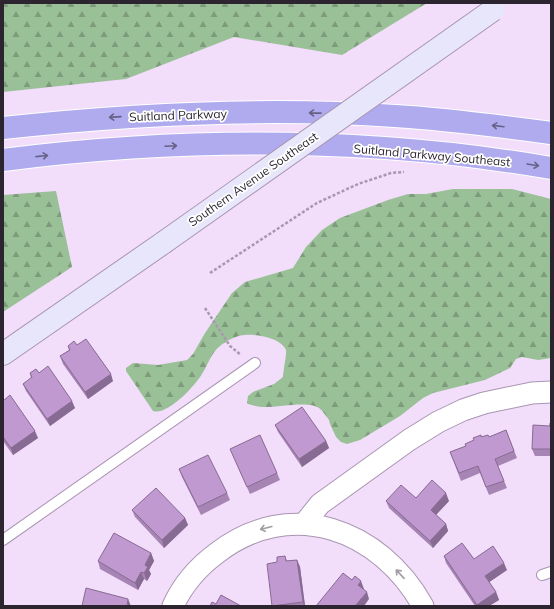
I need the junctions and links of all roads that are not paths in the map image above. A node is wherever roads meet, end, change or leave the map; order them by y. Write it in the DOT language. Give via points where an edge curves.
graph roads {
  1 [pos="498,6"];
  2 [pos="3,128"];
  3 [pos="551,132"];
  4 [pos="3,160"];
  5 [pos="551,168"];
  6 [pos="3,354"];
  7 [pos="255,364"];
  8 [pos="551,392"];
  9 [pos="304,524"];
  10 [pos="3,540"];
  11 [pos="173,606"];
  12 [pos="422,606"];
  1 -- 6 [label="main road, Southern Avenue Southeast, bridge"];
  3 -- 2 [label="highway, Suitland Parkway, one-way" via="424,118 253,112 155,114"];
  4 -- 5 [label="highway, Suitland Parkway Southeast, one-way" via="170,146 252,144 361,147 443,154"];
  7 -- 10 [label="lane"];
  8 -- 9 [label="street" via="526,394 484,403 438,422 320,504"];
  9 -- 11 [label="street, one-way" via="266,528 248,533 231,542 193,575 184,585"];
  12 -- 9 [label="street, one-way" via="402,576 365,544 338,531"];
}
